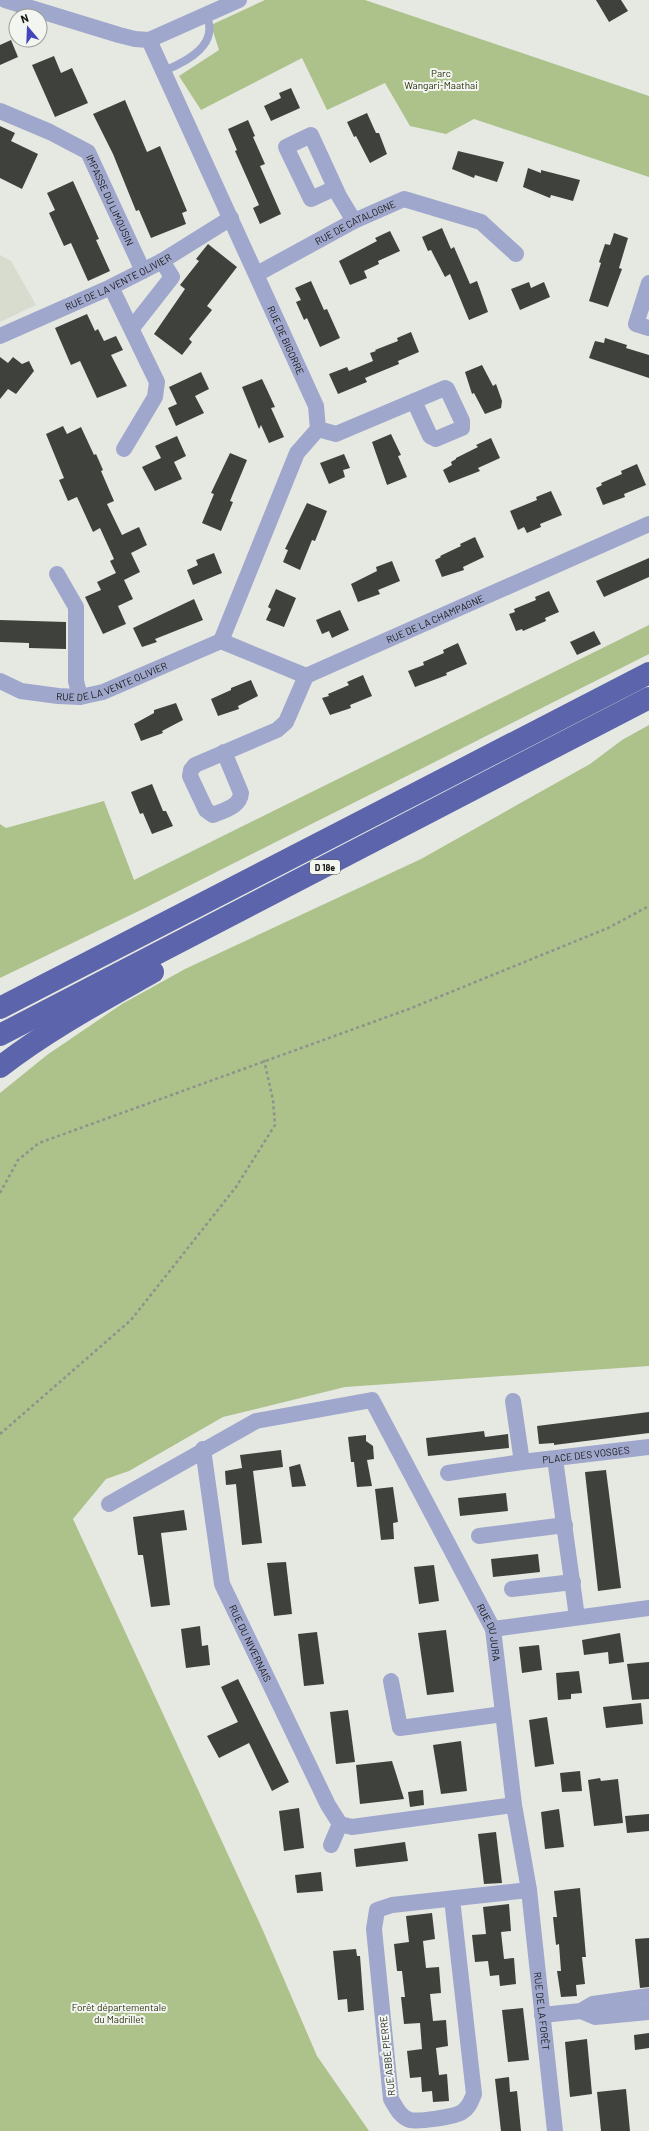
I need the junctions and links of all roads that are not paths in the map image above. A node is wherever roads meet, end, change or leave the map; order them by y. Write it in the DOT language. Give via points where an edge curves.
graph roads {
  1 [pos="5,0"];
  2 [pos="239,0"];
  3 [pos="206,15"];
  4 [pos="149,40"];
  5 [pos="164,71"];
  6 [pos="0,111"];
  7 [pos="335,188"];
  8 [pos="231,218"];
  9 [pos="354,221"];
  10 [pos="516,254"];
  11 [pos="162,261"];
  12 [pos="143,271"];
  13 [pos="257,274"];
  14 [pos="649,282"];
  15 [pos="111,287"];
  16 [pos="132,328"];
  17 [pos="649,328"];
  18 [pos="0,336"];
  19 [pos="414,401"];
  20 [pos="318,429"];
  21 [pos="124,449"];
  22 [pos="649,524"];
  23 [pos="57,574"];
  24 [pos="221,641"];
  25 [pos="649,674"];
  26 [pos="306,676"];
  27 [pos="0,681"];
  28 [pos="80,697"];
  29 [pos="649,698"];
  30 [pos="224,752"];
  31 [pos="209,927"];
  32 [pos="0,1008"];
  33 [pos="0,1035"];
  34 [pos="0,1067"];
  35 [pos="513,1401"];
  36 [pos="649,1447"];
  37 [pos="203,1449"];
  38 [pos="555,1459"];
  39 [pos="522,1462"];
  40 [pos="448,1473"];
  41 [pos="109,1504"];
  42 [pos="564,1525"];
  43 [pos="479,1536"];
  44 [pos="573,1582"];
  45 [pos="512,1589"];
  46 [pos="649,1608"];
  47 [pos="577,1617"];
  48 [pos="493,1629"];
  49 [pos="391,1681"];
  50 [pos="503,1714"];
  51 [pos="514,1805"];
  52 [pos="340,1824"];
  53 [pos="330,1845"];
  54 [pos="529,1890"];
  55 [pos="452,1899"];
  56 [pos="649,1996"];
  57 [pos="581,2011"];
  58 [pos="649,2012"];
  59 [pos="542,2015"];
  60 [pos="555,2131"];
  1 -- 4 [label="street" via="135,40"];
  2 -- 3 [label="street"];
  3 -- 4 [label="street"];
  3 -- 5 [label="lane" via="211,25 207,42 180,65"];
  4 -- 5 [label="street, RUE DE BIGORRE"];
  5 -- 8 [label="street, RUE DE BIGORRE"];
  6 -- 12 [label="street, IMPASSE DU LIMOUSIN" via="50,132 88,152"];
  7 -- 9 [label="street"];
  8 -- 11 [label="street, RUE DE LA VENTE OLIVIER"];
  8 -- 13 [label="street, RUE DE BIGORRE"];
  9 -- 10 [label="street, RUE DE CATALOGNE" via="404,199 481,222"];
  9 -- 13 [label="street, RUE DE CATALOGNE"];
  11 -- 12 [label="street, RUE DE LA VENTE OLIVIER"];
  11 -- 16 [label="street" via="172,276"];
  12 -- 15 [label="street, RUE DE LA VENTE OLIVIER"];
  13 -- 20 [label="street, RUE DE BIGORRE" via="316,406"];
  14 -- 17 [label="street" via="636,324"];
  15 -- 16 [label="street"];
  15 -- 18 [label="street, RUE DE LA VENTE OLIVIER"];
  16 -- 21 [label="street" via="157,382 155,397"];
  19 -- 20 [label="street" via="336,434"];
  20 -- 24 [label="street" via="297,453"];
  22 -- 26 [label="street, RUE DE LA CHAMPAGNE"];
  23 -- 28 [label="street" via="76,607 76,680"];
  24 -- 26 [label="street"];
  24 -- 28 [label="street, RUE DE LA VENTE OLIVIER" via="103,692"];
  25 -- 32 [label="highway, D 18e"];
  26 -- 30 [label="street" via="286,722 277,730"];
  27 -- 28 [label="street, RUE DE LA VENTE OLIVIER" via="21,691"];
  29 -- 31 [label="highway, D 18e"];
  31 -- 33 [label="highway, D 18e"];
  31 -- 34 [label="highway" via="176,960 73,1017 32,1042"];
  35 -- 39 [label="street"];
  36 -- 38 [label="street, PLACE DES VOSGES"];
  37 -- 41 [label="street"];
  37 -- 48 [label="street, RUE DU JURA" via="256,1421 372,1400"];
  37 -- 52 [label="street, RUE DU NIVERNAIS" via="222,1584 328,1805"];
  38 -- 39 [label="street, PLACE DES VOSGES"];
  38 -- 42 [label="street"];
  39 -- 40 [label="street, PLACE DES VOSGES"];
  42 -- 43 [label="street"];
  42 -- 44 [label="street"];
  44 -- 45 [label="street"];
  44 -- 47 [label="street"];
  46 -- 47 [label="street"];
  47 -- 48 [label="street"];
  48 -- 50 [label="street, RUE DU JURA"];
  49 -- 50 [label="street" via="400,1728"];
  50 -- 51 [label="street, RUE DU JURA"];
  51 -- 52 [label="street" via="352,1827"];
  51 -- 54 [label="street, RUE DU JURA"];
  52 -- 53 [label="street"];
  54 -- 55 [label="street, RUE ABBÉ PIERRE"];
  54 -- 59 [label="street, RUE DE LA FORÊT"];
  55 -- 55 [label="street, RUE ABBÉ PIERRE" via="388,1906 377,1910 375,1917 374,1929 392,2099 399,2113 409,2120 452,2116 463,2112 470,2105 474,2094"];
  56 -- 57 [label="street" via="593,2004"];
  57 -- 58 [label="street" via="595,2017"];
  57 -- 59 [label="street"];
  59 -- 60 [label="street, RUE DE LA FORÊT"];
}
